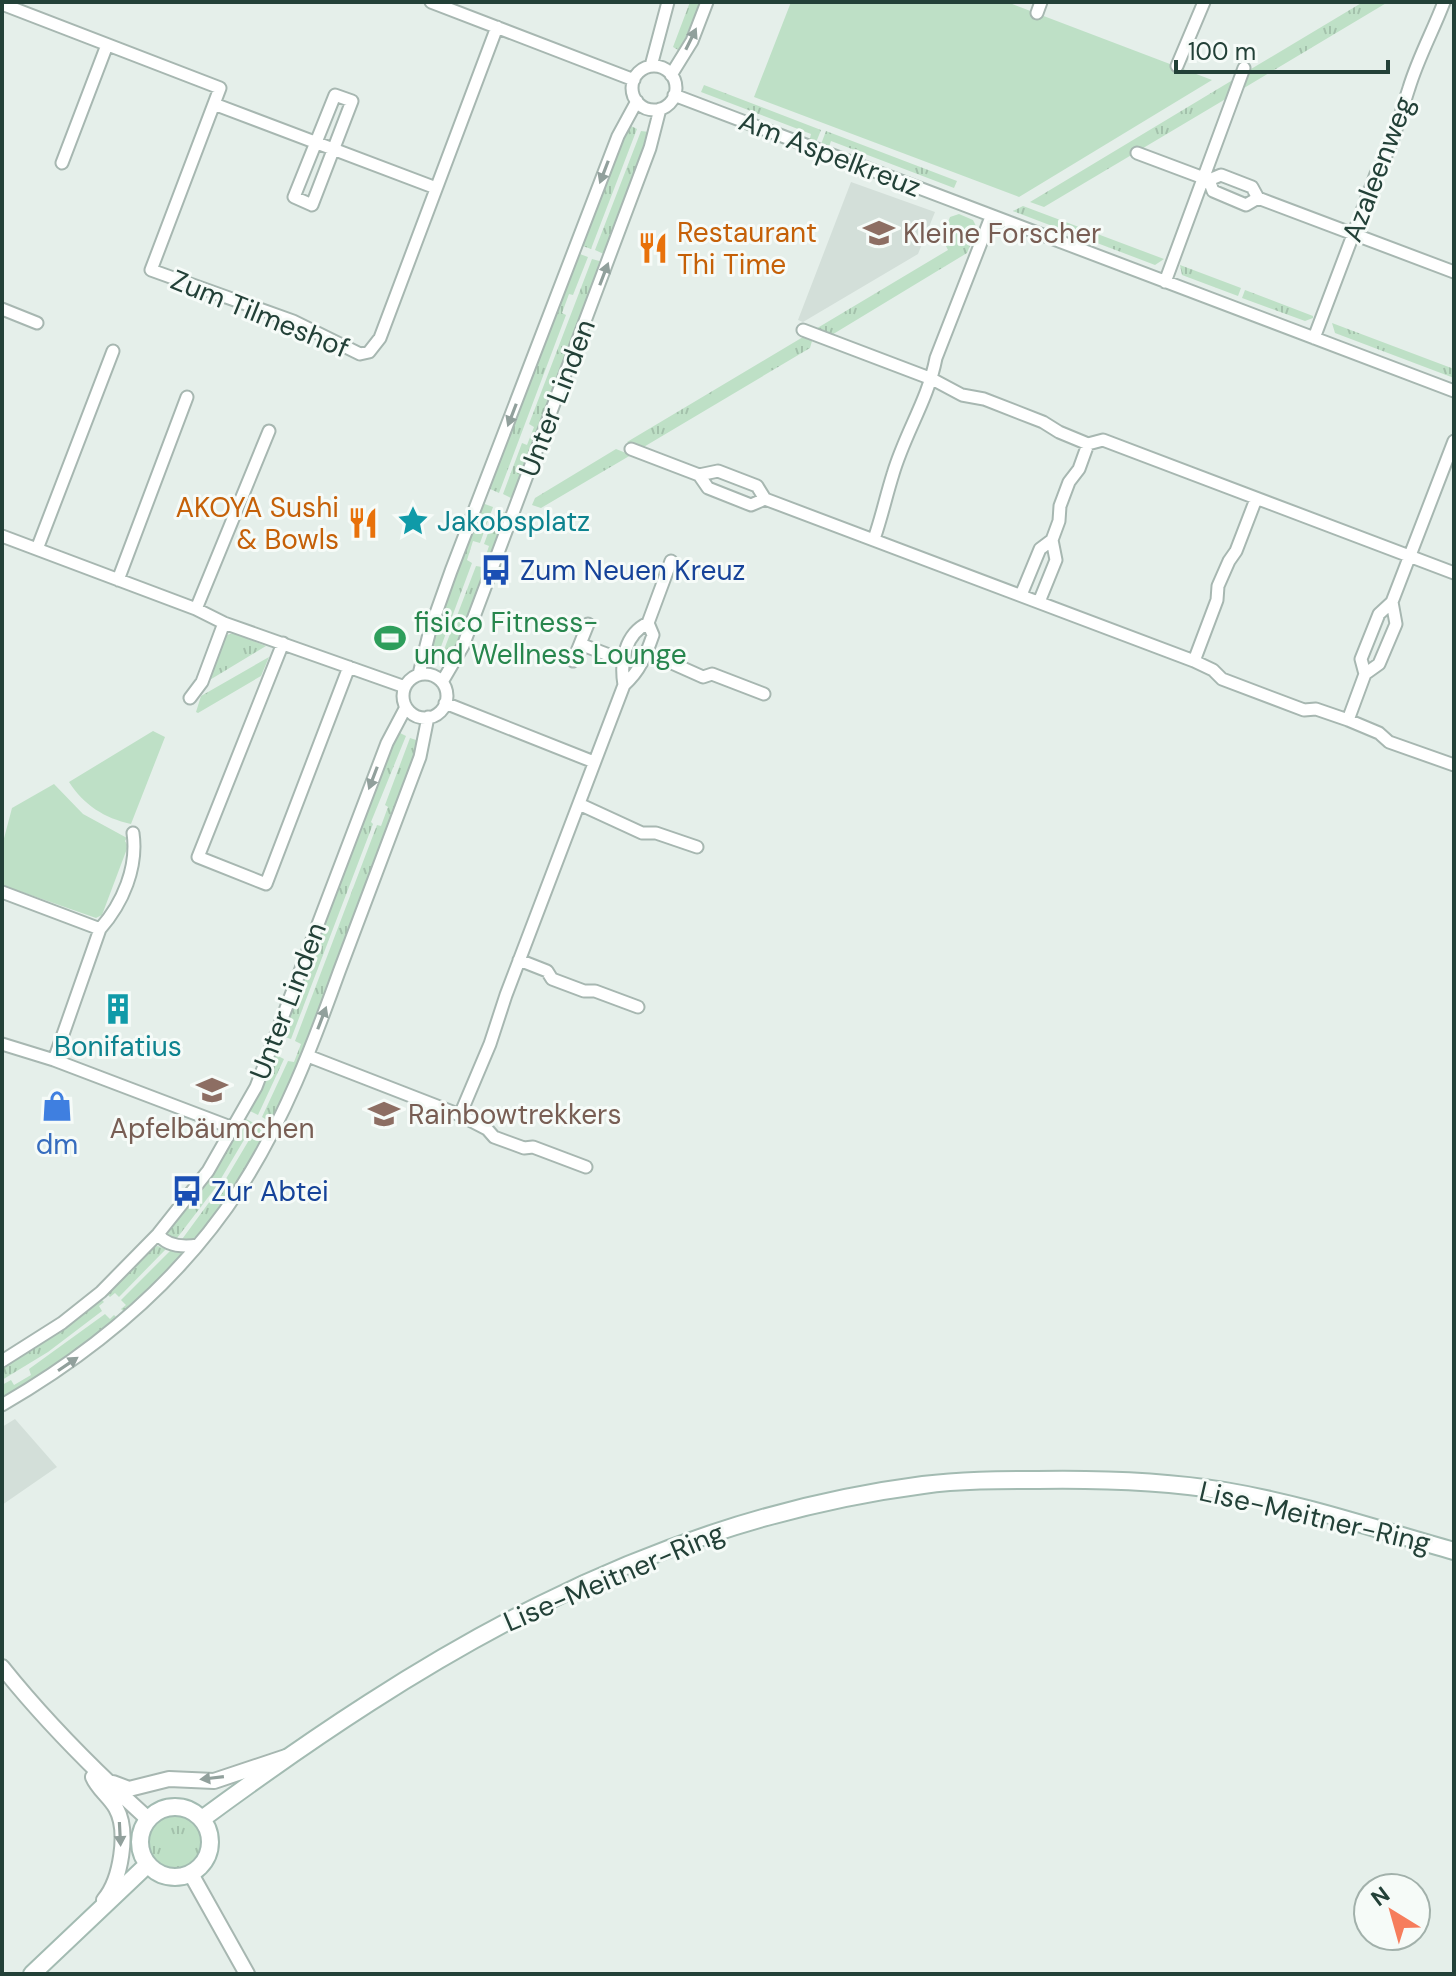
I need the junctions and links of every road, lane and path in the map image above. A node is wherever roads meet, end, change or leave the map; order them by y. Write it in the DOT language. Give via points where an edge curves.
graph roads {
  1 [pos="431,2"];
  2 [pos="668,2"];
  3 [pos="707,2"];
  4 [pos="1204,2"];
  5 [pos="1444,2"];
  6 [pos="2,3"];
  7 [pos="497,27"];
  8 [pos="107,45"];
  9 [pos="651,66"];
  10 [pos="1177,66"];
  11 [pos="1244,68"];
  12 [pos="671,75"];
  13 [pos="634,80"];
  14 [pos="674,95"];
  15 [pos="637,101"];
  16 [pos="214,104"];
  17 [pos="660,109"];
  18 [pos="315,142"];
  19 [pos="333,149"];
  20 [pos="1137,153"];
  21 [pos="62,163"];
  22 [pos="1207,179"];
  23 [pos="436,188"];
  24 [pos="1258,198"];
  25 [pos="991,217"];
  26 [pos="1353,235"];
  27 [pos="1454,272"];
  28 [pos="1165,282"];
  29 [pos="2,309"];
  30 [pos="37,323"];
  31 [pos="803,330"];
  32 [pos="1314,338"];
  33 [pos="113,351"];
  34 [pos="932,379"];
  35 [pos="1454,391"];
  36 [pos="187,397"];
  37 [pos="269,431"];
  38 [pos="1454,441"];
  39 [pos="1088,444"];
  40 [pos="631,449"];
  41 [pos="699,475"];
  42 [pos="765,499"];
  43 [pos="1256,499"];
  44 [pos="2,536"];
  45 [pos="874,539"];
  46 [pos="1052,540"];
  47 [pos="37,549"];
  48 [pos="1411,557"];
  49 [pos="671,561"];
  50 [pos="1454,573"];
  51 [pos="118,580"];
  52 [pos="1021,595"];
  53 [pos="1039,602"];
  54 [pos="1392,602"];
  55 [pos="196,609"];
  56 [pos="224,623"];
  57 [pos="648,623"];
  58 [pos="588,624"];
  59 [pos="283,643"];
  60 [pos="580,644"];
  61 [pos="647,652"];
  62 [pos="622,660"];
  63 [pos="573,661"];
  64 [pos="1194,661"];
  65 [pos="349,667"];
  66 [pos="419,674"];
  67 [pos="1365,674"];
  68 [pos="442,682"];
  69 [pos="624,685"];
  70 [pos="405,687"];
  71 [pos="764,694"];
  72 [pos="190,698"];
  73 [pos="445,703"];
  74 [pos="406,707"];
  75 [pos="428,717"];
  76 [pos="1348,720"];
  77 [pos="594,762"];
  78 [pos="1454,765"];
  79 [pos="579,804"];
  80 [pos="133,833"];
  81 [pos="697,847"];
  82 [pos="2,892"];
  83 [pos="100,929"];
  84 [pos="519,960"];
  85 [pos="638,1007"];
  86 [pos="2,1044"];
  87 [pos="308,1056"];
  88 [pos="54,1060"];
  89 [pos="460,1115"];
  90 [pos="233,1128"];
  91 [pos="586,1167"];
  92 [pos="158,1234"];
  93 [pos="198,1245"];
  94 [pos="2,1361"];
  95 [pos="2,1405"];
  96 [pos="1454,1551"];
  97 [pos="2,1667"];
  98 [pos="286,1756"];
  99 [pos="93,1770"];
  100 [pos="148,1819"];
  101 [pos="202,1819"];
  102 [pos="147,1865"];
  103 [pos="191,1874"];
  104 [pos="89,1918"];
  105 [pos="32,1974"];
  106 [pos="247,1974"];
  1 -- 7 [label="street"];
  2 -- 9 [label="street"];
  12 -- 3 [label="street, one-way"];
  4 -- 10 [label="street"];
  5 -- 26 [label="street, Azaleenweg"];
  6 -- 8 [label="street"];
  7 -- 13 [label="street"];
  7 -- 23 [label="street, Zum Tilmeshof"];
  8 -- 16 [label="street" via="220,88"];
  8 -- 21 [label="street"];
  9 -- 12 [label="street"];
  9 -- 13 [label="street"];
  11 -- 22 [label="street"];
  12 -- 14 [label="street"];
  13 -- 15 [label="street"];
  14 -- 17 [label="street"];
  14 -- 25 [label="street, Am Aspelkreuz"];
  15 -- 17 [label="street" via="647,109"];
  15 -- 66 [label="street, Unter Linden, one-way" via="618,136 451,571"];
  16 -- 18 [label="street"];
  16 -- 23 [label="street, Zum Tilmeshof" via="151,270 293,321 360,354 369,352 380,338"];
  68 -- 17 [label="street, Unter Linden, one-way" via="463,646 650,148"];
  18 -- 19 [label="street"];
  18 -- 19 [label="street" via="335,95 352,101"];
  18 -- 19 [label="street" via="294,197 312,205"];
  19 -- 23 [label="street"];
  20 -- 22 [label="street"];
  22 -- 24 [label="street" via="1221,175 1252,187"];
  22 -- 24 [label="street" via="1213,191 1246,205"];
  22 -- 28 [label="street"];
  24 -- 26 [label="street"];
  25 -- 28 [label="street, Am Aspelkreuz"];
  25 -- 34 [label="street"];
  26 -- 27 [label="street"];
  26 -- 32 [label="street, Azaleenweg"];
  28 -- 32 [label="street, Am Aspelkreuz"];
  29 -- 30 [label="street"];
  31 -- 34 [label="street"];
  32 -- 35 [label="street, Am Aspelkreuz"];
  33 -- 47 [label="street"];
  34 -- 39 [label="street"];
  34 -- 45 [label="street" via="893,474"];
  36 -- 51 [label="street"];
  37 -- 55 [label="street"];
  38 -- 48 [label="street"];
  39 -- 43 [label="street" via="1103,440"];
  39 -- 46 [label="street" via="1069,482"];
  40 -- 41 [label="street"];
  41 -- 42 [label="street" via="718,471 757,486"];
  41 -- 42 [label="street" via="708,488 751,505"];
  42 -- 45 [label="street"];
  43 -- 48 [label="street"];
  43 -- 64 [label="street" via="1218,586"];
  44 -- 47 [label="street"];
  45 -- 52 [label="street"];
  46 -- 52 [label="street" via="1040,549"];
  46 -- 53 [label="street" via="1056,560"];
  47 -- 51 [label="street"];
  48 -- 50 [label="street"];
  48 -- 54 [label="street"];
  49 -- 57 [label="street"];
  51 -- 55 [label="street"];
  52 -- 53 [label="street"];
  53 -- 64 [label="street"];
  54 -- 67 [label="street" via="1379,614 1361,659"];
  54 -- 67 [label="street" via="1396,624 1379,664"];
  55 -- 56 [label="street"];
  56 -- 59 [label="street"];
  56 -- 72 [label="street" via="202,682"];
  57 -- 61 [label="street" via="653,635"];
  57 -- 62 [label="street" via="635,629"];
  58 -- 60 [label="street"];
  59 -- 65 [label="street"];
  59 -- 65 [label="street" via="198,857 266,884"];
  60 -- 62 [label="street"];
  60 -- 63 [label="street"];
  61 -- 69 [label="street"];
  61 -- 71 [label="street" via="703,677 712,674"];
  62 -- 69 [label="street"];
  64 -- 76 [label="street" via="1236,684"];
  65 -- 70 [label="street"];
  66 -- 68 [label="street"];
  66 -- 70 [label="street"];
  67 -- 76 [label="street"];
  68 -- 73 [label="street"];
  69 -- 77 [label="street"];
  70 -- 74 [label="street"];
  73 -- 75 [label="street"];
  73 -- 77 [label="street"];
  74 -- 75 [label="street"];
  74 -- 90 [label="street, Unter Linden, one-way" via="387,743 256,1087"];
  87 -- 75 [label="street, Unter Linden, one-way" via="420,757"];
  76 -- 78 [label="street" via="1389,742"];
  77 -- 79 [label="street"];
  79 -- 81 [label="street" via="642,833"];
  79 -- 84 [label="street"];
  80 -- 83 [label="street" via="132,869 114,914"];
  82 -- 83 [label="street"];
  83 -- 88 [label="street"];
  84 -- 85 [label="street" via="547,971 552,979"];
  84 -- 89 [label="street"];
  86 -- 88 [label="street"];
  87 -- 89 [label="street"];
  87 -- 93 [label="street, Unter Linden" via="262,1152"];
  88 -- 90 [label="street"];
  89 -- 91 [label="street" via="494,1137"];
  90 -- 92 [label="street, Unter Linden" via="208,1171"];
  92 -- 93 [label="street" via="174,1245"];
  92 -- 94 [label="street, Unter Linden" via="101,1292"];
  95 -- 93 [label="street, Unter Linden, one-way" via="90,1349 134,1313"];
  96 -- 98 [label="main road, Lise-Meitner-Ring" via="1226,1491 1110,1479 926,1484 851,1496 733,1525 540,1604 377,1696"];
  97 -- 99 [label="street"];
  98 -- 99 [label="street, one-way" via="214,1781 169,1779 129,1789"];
  98 -- 101 [label="main road, Lise-Meitner-Ring"];
  99 -- 100 [label="street"];
  99 -- 104 [label="street, one-way" via="95,1782 117,1809 121,1858 111,1891"];
  100 -- 101 [label="main road" via="169,1807 181,1807"];
  100 -- 102 [label="main road" via="140,1837"];
  101 -- 103 [label="main road" via="209,1830 209,1855"];
  102 -- 103 [label="main road" via="168,1877"];
  102 -- 104 [label="main road"];
  103 -- 106 [label="street"];
  104 -- 105 [label="main road"];
}
